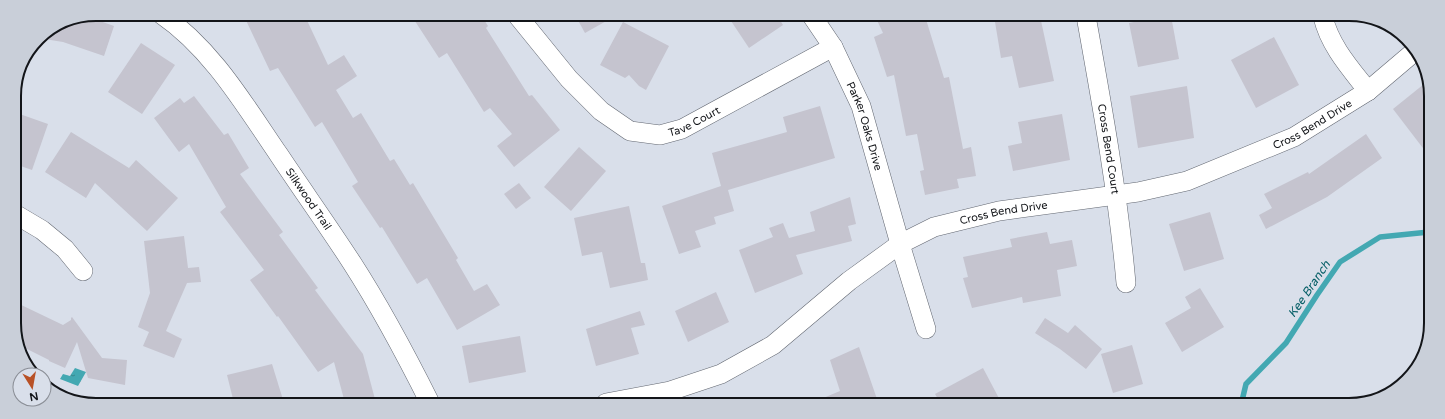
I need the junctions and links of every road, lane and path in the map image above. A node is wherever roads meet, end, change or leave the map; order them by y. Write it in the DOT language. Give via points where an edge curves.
graph roads {
  1 [pos="171,21"];
  2 [pos="522,21"];
  3 [pos="815,21"];
  4 [pos="1087,21"];
  5 [pos="1324,21"];
  6 [pos="833,47"];
  7 [pos="1411,55"];
  8 [pos="1368,91"];
  9 [pos="1115,194"];
  10 [pos="21,218"];
  11 [pos="900,244"];
  12 [pos="83,271"];
  13 [pos="1126,283"];
  14 [pos="926,329"];
  15 [pos="427,398"];
  16 [pos="633,398"];
  1 -- 15 [label="street, Silkwood Trail" via="206,53 239,97 352,263 401,346"];
  2 -- 6 [label="street, Tave Court" via="569,79 601,111 630,131 660,135 682,129"];
  3 -- 6 [label="street, Parker Oaks Drive"];
  4 -- 9 [label="street, Cross Bend Court" via="1102,101"];
  5 -- 8 [label="street" via="1340,55"];
  6 -- 11 [label="street, Parker Oaks Drive" via="861,106"];
  7 -- 8 [label="street, Cross Bend Drive"];
  8 -- 9 [label="street, Cross Bend Drive" via="1294,137 1187,181 1138,192"];
  9 -- 11 [label="street, Cross Bend Drive" via="999,211 934,226"];
  9 -- 13 [label="street, Cross Bend Court"];
  10 -- 12 [label="street" via="42,230 65,249"];
  11 -- 14 [label="street, Parker Oaks Drive"];
  11 -- 16 [label="street, Cross Bend Drive" via="850,281 773,345 721,374 670,391"];
}
